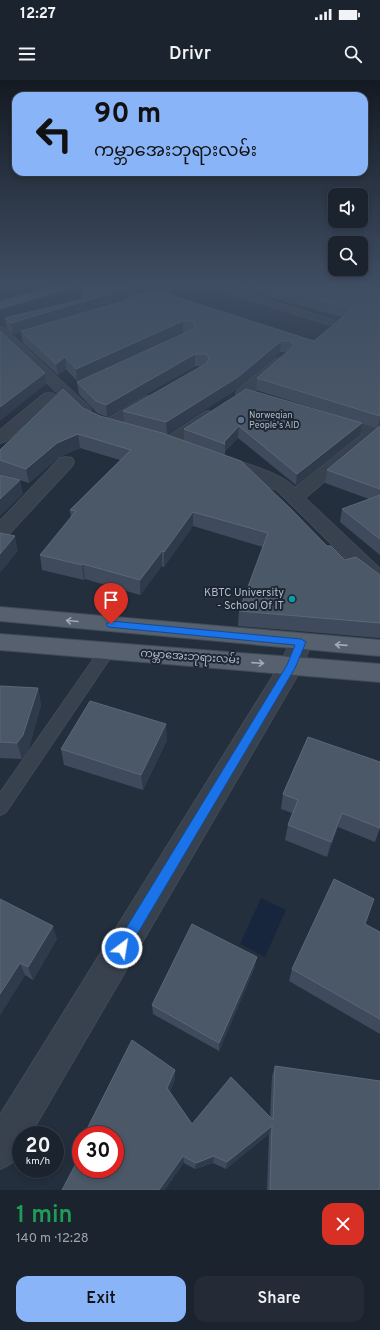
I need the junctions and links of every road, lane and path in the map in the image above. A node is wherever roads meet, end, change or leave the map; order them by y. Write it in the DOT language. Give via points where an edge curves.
graph roads {
  1 [pos="13,336"];
  2 [pos="285,357"];
  3 [pos="161,394"];
  4 [pos="49,397"];
  5 [pos="259,398"];
  6 [pos="221,408"];
  7 [pos="319,415"];
  8 [pos="107,425"];
  9 [pos="128,431"];
  10 [pos="0,438"];
  11 [pos="190,450"];
  12 [pos="211,457"];
  13 [pos="66,462"];
  14 [pos="295,497"];
  15 [pos="0,532"];
  16 [pos="378,575"];
  17 [pos="0,614"];
  18 [pos="0,642"];
  19 [pos="380,648"];
  20 [pos="108,651"];
  21 [pos="296,654"];
  22 [pos="380,673"];
  23 [pos="0,807"];
  24 [pos="0,1150"];
  1 -- 8 [label="street" via="72,390 91,417"];
  2 -- 5 [label="street" via="238,397"];
  3 -- 8 [label="street"];
  4 -- 10 [label="street"];
  6 -- 11 [label="street" via="162,440"];
  7 -- 14 [label="street" via="365,429 372,434"];
  8 -- 9 [label="street"];
  12 -- 14 [label="street" via="260,475 283,486"];
  13 -- 15 [label="street"];
  14 -- 16 [label="street"];
  21 -- 17 [label="main road, ကမ္ဘာအေးဘုရားလမ်း, one-way"];
  18 -- 20 [label="main road, ကမ္ဘာအေးဘုရားလမ်း"];
  19 -- 21 [label="main road, ကမ္ဘာအေးဘုရားလမ်း, one-way"];
  20 -- 21 [label="main road, ကမ္ဘာအေးဘုရားလမ်း, one-way"];
  20 -- 23 [label="lane"];
  21 -- 22 [label="main road, ကမ္ဘာအေးဘုရားလမ်း"];
  21 -- 24 [label="street"];
}
